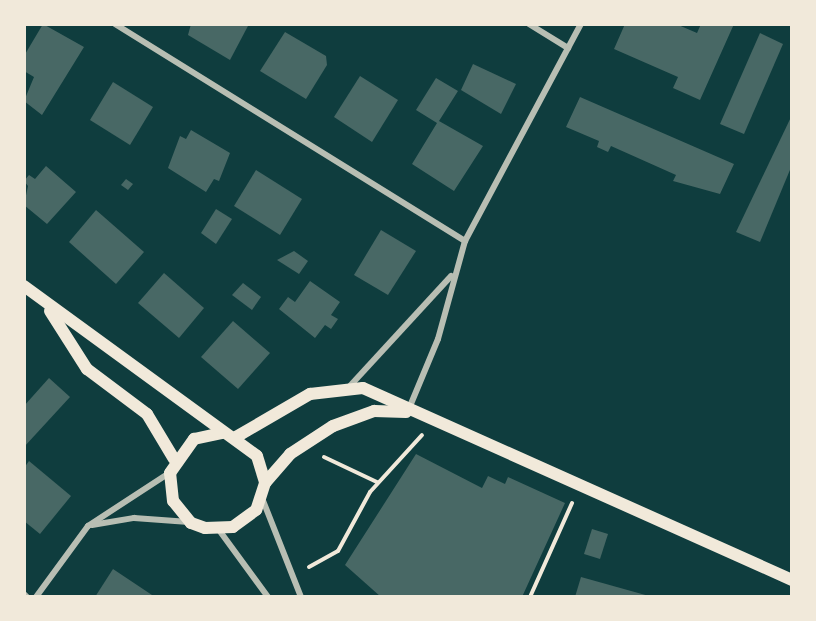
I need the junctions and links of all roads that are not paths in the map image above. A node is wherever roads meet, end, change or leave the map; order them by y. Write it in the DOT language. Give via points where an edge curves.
graph roads {
  1 [pos="115,24"];
  2 [pos="529,24"];
  3 [pos="581,24"];
  4 [pos="568,48"];
  5 [pos="465,241"];
  6 [pos="451,276"];
  7 [pos="24,286"];
  8 [pos="47,307"];
  9 [pos="350,387"];
  10 [pos="408,412"];
  11 [pos="222,434"];
  12 [pos="236,437"];
  13 [pos="174,459"];
  14 [pos="170,473"];
  15 [pos="265,483"];
  16 [pos="262,497"];
  17 [pos="191,523"];
  18 [pos="88,526"];
  19 [pos="219,530"];
  20 [pos="792,580"];
  21 [pos="267,596"];
  22 [pos="36,597"];
  23 [pos="301,597"];
  1 -- 5 [label="street"];
  2 -- 4 [label="street"];
  3 -- 4 [label="street"];
  4 -- 5 [label="street"];
  5 -- 6 [label="street"];
  6 -- 9 [label="street"];
  6 -- 10 [label="street" via="438,339"];
  7 -- 8 [label="main road"];
  8 -- 11 [label="main road"];
  8 -- 13 [label="main road" via="87,369 147,414"];
  9 -- 10 [label="main road" via="376,392"];
  9 -- 12 [label="main road" via="310,394"];
  10 -- 15 [label="main road" via="353,416 301,447"];
  10 -- 20 [label="main road"];
  11 -- 12 [label="main road"];
  11 -- 13 [label="main road" via="194,439"];
  12 -- 15 [label="main road" via="257,456"];
  13 -- 14 [label="main road"];
  14 -- 17 [label="main road" via="173,501"];
  14 -- 18 [label="street"];
  15 -- 16 [label="main road"];
  16 -- 19 [label="main road" via="246,520"];
  16 -- 23 [label="street" via="278,549"];
  17 -- 18 [label="street" via="134,518"];
  17 -- 19 [label="main road"];
  18 -- 22 [label="street"];
  19 -- 21 [label="street"];
}
